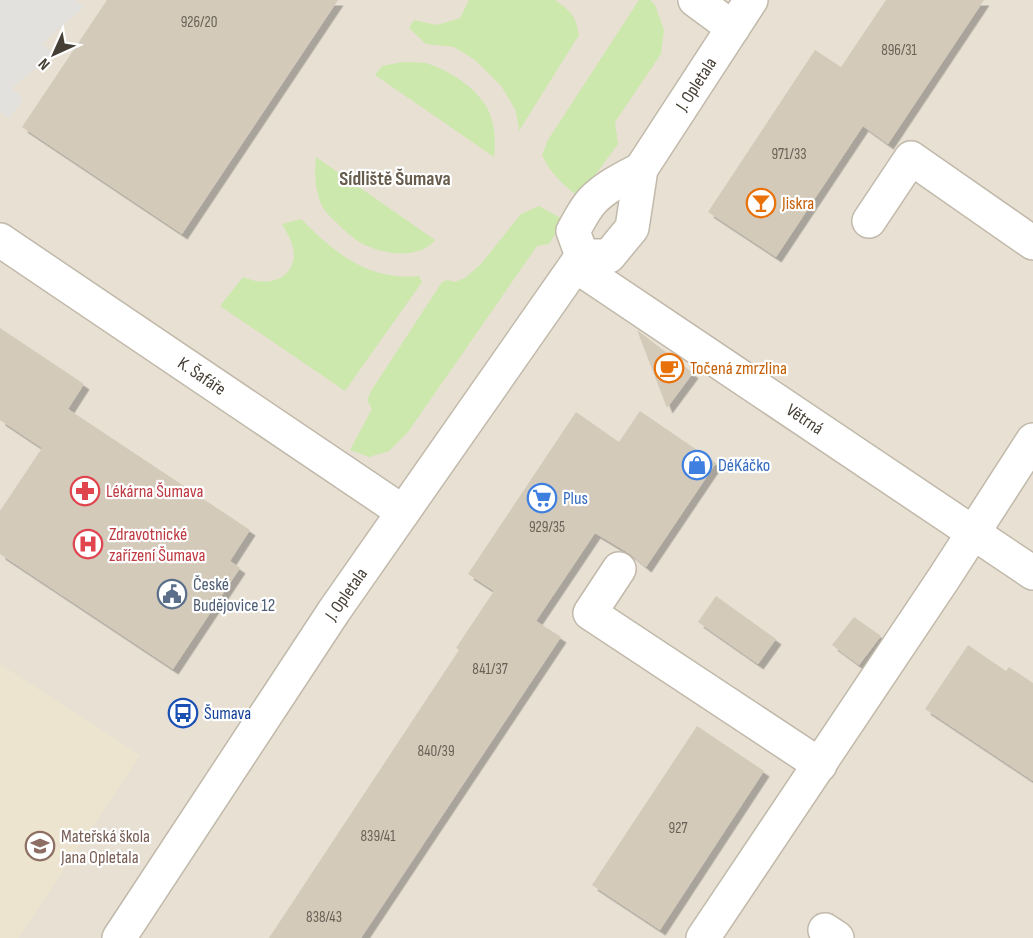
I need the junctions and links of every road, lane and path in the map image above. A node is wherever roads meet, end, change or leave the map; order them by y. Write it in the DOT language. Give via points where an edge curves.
graph roads {
  1 [pos="695,0"];
  2 [pos="751,0"];
  3 [pos="733,28"];
  4 [pos="641,169"];
  5 [pos="869,221"];
  6 [pos="0,240"];
  7 [pos="1033,243"];
  8 [pos="579,261"];
  9 [pos="1033,440"];
  10 [pos="403,512"];
  11 [pos="973,532"];
  12 [pos="619,569"];
  13 [pos="1033,573"];
  14 [pos="820,765"];
  15 [pos="119,938"];
  16 [pos="703,938"];
  1 -- 3 [label="street"];
  2 -- 3 [label="street, J. Opletala"];
  3 -- 4 [label="street, J. Opletala"];
  4 -- 8 [label="street, J. Opletala" via="616,182 592,201 583,214 573,231"];
  4 -- 8 [label="street, J. Opletala" via="632,228 609,256"];
  5 -- 7 [label="street" via="911,158"];
  6 -- 10 [label="street, K. Šafáře"];
  8 -- 10 [label="street, J. Opletala"];
  8 -- 11 [label="street, Větrná"];
  9 -- 11 [label="street"];
  10 -- 15 [label="street, J. Opletala"];
  11 -- 13 [label="street, Větrná"];
  11 -- 14 [label="street"];
  12 -- 14 [label="street" via="590,613"];
  14 -- 16 [label="street"];
}
